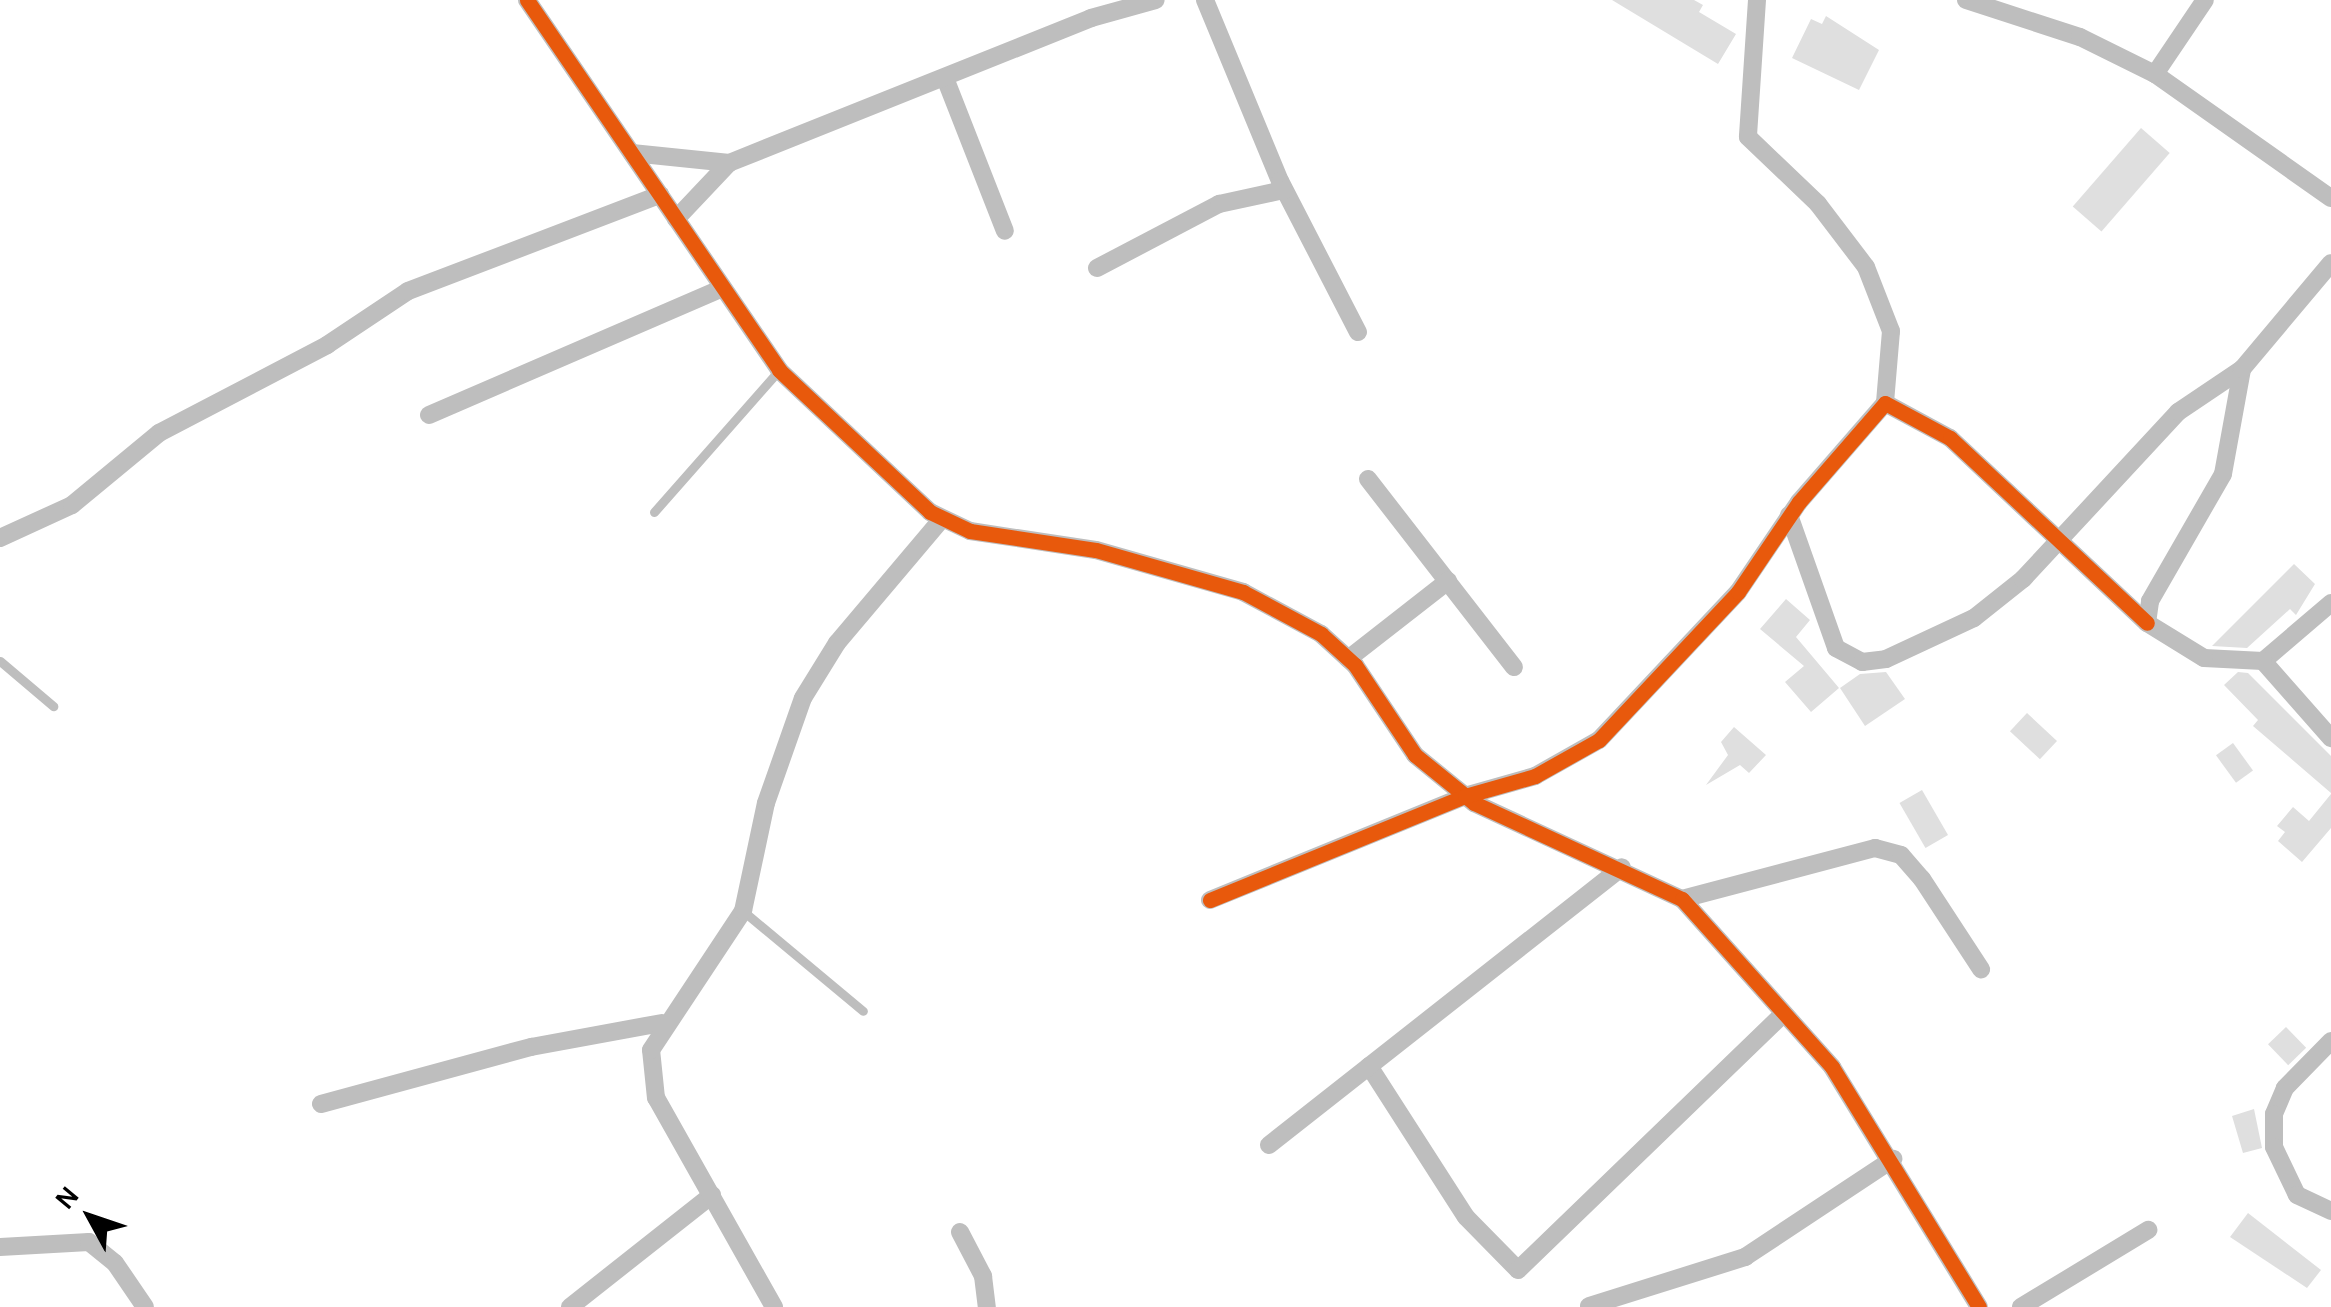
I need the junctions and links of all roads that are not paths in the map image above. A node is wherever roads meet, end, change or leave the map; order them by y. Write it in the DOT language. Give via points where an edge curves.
graph roads {
  1 [pos="526,0"];
  2 [pos="1156,0"];
  3 [pos="1205,0"];
  4 [pos="1757,0"];
  5 [pos="1966,0"];
  6 [pos="2205,0"];
  7 [pos="1119,5"];
  8 [pos="2155,74"];
  9 [pos="944,78"];
  10 [pos="632,153"];
  11 [pos="729,162"];
  12 [pos="1284,190"];
  13 [pos="660,195"];
  14 [pos="2331,198"];
  15 [pos="676,219"];
  16 [pos="1005,231"];
  17 [pos="2331,263"];
  18 [pos="1097,268"];
  19 [pos="723,288"];
  20 [pos="1358,332"];
  21 [pos="2242,369"];
  22 [pos="779,370"];
  23 [pos="1885,403"];
  24 [pos="429,414"];
  25 [pos="1368,479"];
  26 [pos="654,512"];
  27 [pos="1789,515"];
  28 [pos="941,520"];
  29 [pos="0,538"];
  30 [pos="2060,538"];
  31 [pos="1448,581"];
  32 [pos="2331,603"];
  33 [pos="2147,623"];
  34 [pos="1348,659"];
  35 [pos="0,661"];
  36 [pos="2262,661"];
  37 [pos="1514,667"];
  38 [pos="53,706"];
  39 [pos="2331,738"];
  40 [pos="1465,796"];
  41 [pos="1622,867"];
  42 [pos="1682,899"];
  43 [pos="1210,900"];
  44 [pos="742,911"];
  45 [pos="1982,969"];
  46 [pos="863,1011"];
  47 [pos="1781,1016"];
  48 [pos="662,1024"];
  49 [pos="2331,1041"];
  50 [pos="1369,1066"];
  51 [pos="321,1104"];
  52 [pos="1269,1145"];
  53 [pos="1893,1159"];
  54 [pos="712,1195"];
  55 [pos="2331,1211"];
  56 [pos="2148,1230"];
  57 [pos="960,1232"];
  58 [pos="0,1247"];
  59 [pos="1589,1306"];
  60 [pos="144,1307"];
  61 [pos="570,1307"];
  62 [pos="774,1307"];
  63 [pos="988,1307"];
  64 [pos="1979,1307"];
  65 [pos="2020,1307"];
  1 -- 10 [label="street"];
  2 -- 7 [label="street"];
  3 -- 12 [label="street"];
  4 -- 23 [label="street" via="1748,136 1818,204 1866,267 1891,332"];
  5 -- 8 [label="street" via="2080,37"];
  6 -- 8 [label="street"];
  7 -- 9 [label="street"];
  8 -- 14 [label="street"];
  9 -- 11 [label="street"];
  9 -- 16 [label="street"];
  10 -- 11 [label="street"];
  10 -- 13 [label="street"];
  11 -- 15 [label="street"];
  12 -- 18 [label="street" via="1218,204"];
  12 -- 20 [label="street"];
  13 -- 15 [label="street"];
  13 -- 29 [label="street" via="408,291 327,345 190,414 72,505"];
  15 -- 19 [label="street"];
  17 -- 21 [label="street"];
  19 -- 22 [label="street"];
  19 -- 24 [label="street"];
  21 -- 30 [label="street" via="2178,412"];
  21 -- 33 [label="street" via="2223,474 2167,565"];
  22 -- 26 [label="lane"];
  22 -- 28 [label="street"];
  23 -- 27 [label="street"];
  23 -- 30 [label="street" via="1950,438"];
  25 -- 31 [label="street"];
  27 -- 30 [label="street" via="1836,648 1862,662 1886,659 1974,618"];
  27 -- 40 [label="street" via="1738,592 1599,740 1534,776"];
  28 -- 34 [label="street" via="1096,550 1243,592 1321,634"];
  28 -- 44 [label="street" via="837,643 804,698 766,803"];
  30 -- 33 [label="street"];
  31 -- 34 [label="street"];
  31 -- 37 [label="street"];
  32 -- 36 [label="street"];
  33 -- 36 [label="street" via="2204,658"];
  34 -- 40 [label="street" via="1415,756"];
  35 -- 38 [label="lane"];
  36 -- 39 [label="street"];
  40 -- 41 [label="street"];
  40 -- 43 [label="street"];
  41 -- 42 [label="street"];
  41 -- 50 [label="street"];
  42 -- 45 [label="street" via="1874,848 1901,855 1922,878"];
  42 -- 47 [label="street"];
  44 -- 46 [label="lane"];
  44 -- 48 [label="street"];
  47 -- 50 [label="street" via="1518,1270 1466,1216"];
  47 -- 53 [label="street" via="1832,1066"];
  48 -- 51 [label="street" via="531,1047"];
  48 -- 54 [label="street" via="651,1050 656,1098"];
  49 -- 55 [label="street" via="2285,1088 2274,1114 2274,1147 2297,1195"];
  50 -- 52 [label="street"];
  53 -- 59 [label="street" via="1745,1258"];
  53 -- 64 [label="street"];
  54 -- 61 [label="street"];
  54 -- 62 [label="street"];
  56 -- 65 [label="street"];
  57 -- 63 [label="street" via="983,1276"];
  58 -- 60 [label="street" via="90,1242 115,1263"];
}
